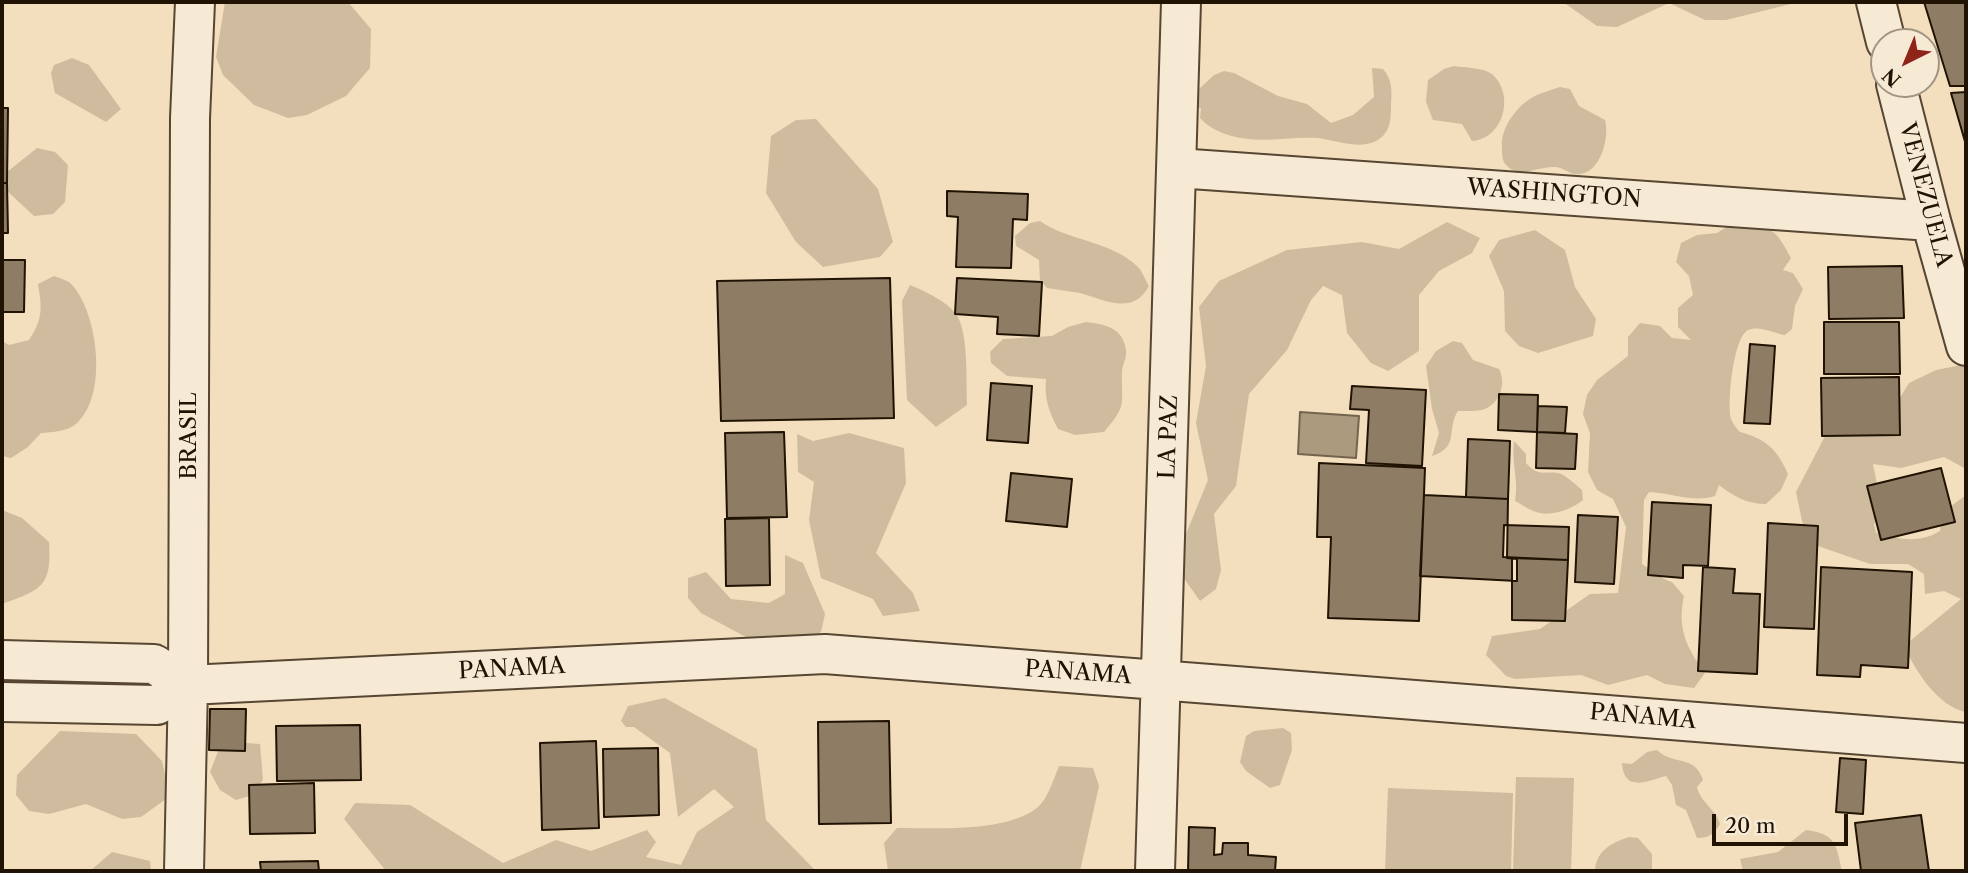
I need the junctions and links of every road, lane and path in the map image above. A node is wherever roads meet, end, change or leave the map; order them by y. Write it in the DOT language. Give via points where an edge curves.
graph roads {
  1 [pos="195,2"];
  2 [pos="1181,2"];
  3 [pos="1876,2"];
  4 [pos="1882,28"];
  5 [pos="1900,98"];
  6 [pos="1177,168"];
  7 [pos="1931,221"];
  8 [pos="1966,346"];
  9 [pos="2,660"];
  10 [pos="1162,679"];
  11 [pos="188,685"];
  12 [pos="2,702"];
  13 [pos="1966,743"];
  14 [pos="184,871"];
  15 [pos="1156,871"];
  1 -- 11 [label="street, BRASIL" via="190,118"];
  2 -- 6 [label="street, LA PAZ"];
  3 -- 4 [label="street"];
  5 -- 7 [label="street, VENEZUELA"];
  6 -- 7 [label="street, WASHINGTON"];
  6 -- 10 [label="street, LA PAZ"];
  7 -- 8 [label="street, VENEZUELA"];
  9 -- 11 [label="street" via="154,664"];
  10 -- 11 [label="street, PANAMA" via="825,654"];
  10 -- 13 [label="street, PANAMA"];
  10 -- 15 [label="street, LA PAZ"];
  11 -- 12 [label="street" via="157,705"];
  11 -- 14 [label="street, BRASIL"];
}
